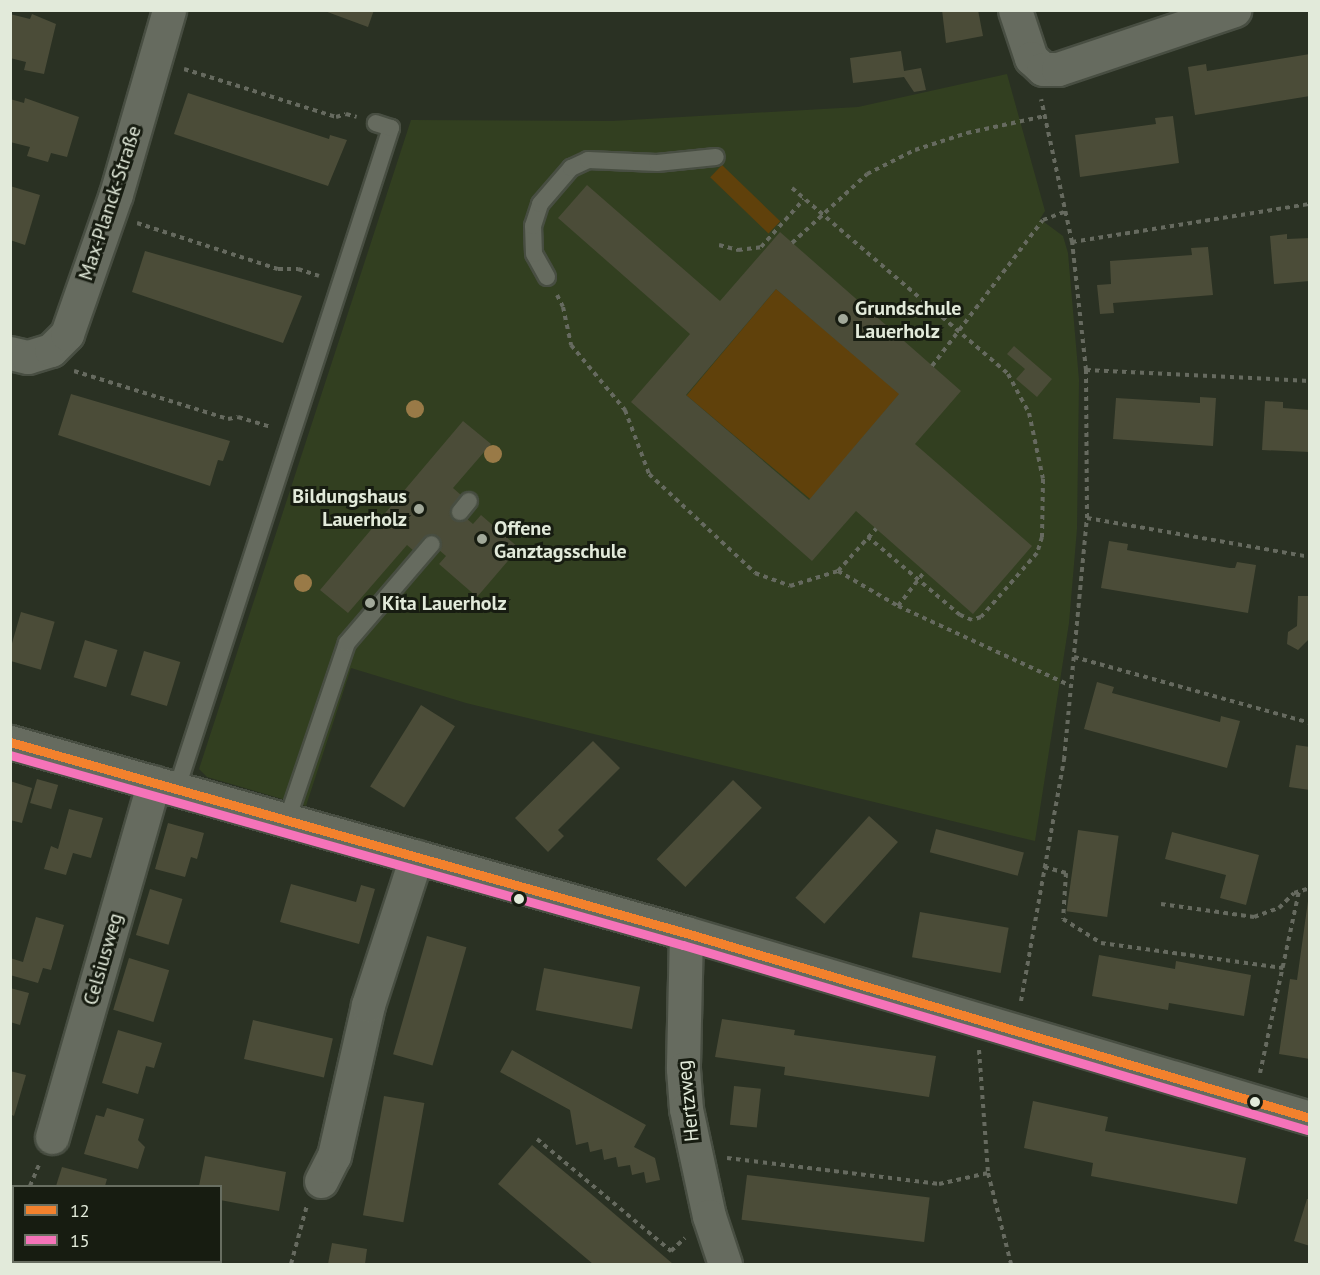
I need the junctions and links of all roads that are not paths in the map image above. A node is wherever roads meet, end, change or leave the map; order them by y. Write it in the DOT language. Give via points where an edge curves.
graph roads {
  1 [pos="169,10"];
  2 [pos="1015,10"];
  3 [pos="1234,10"];
  4 [pos="376,123"];
  5 [pos="716,156"];
  6 [pos="547,277"];
  7 [pos="19,355"];
  8 [pos="432,544"];
  9 [pos="10,742"];
  10 [pos="166,785"];
  11 [pos="287,820"];
  12 [pos="416,857"];
  13 [pos="686,933"];
  14 [pos="1310,1118"];
  15 [pos="52,1137"];
  16 [pos="321,1181"];
  17 [pos="725,1264"];
  1 -- 7 [label="street, Max-Planck-Straße" via="109,213 67,334 51,350"];
  2 -- 3 [label="street" via="1030,58 1043,69 1058,69"];
  4 -- 10 [label="lane" via="391,128 291,434"];
  5 -- 6 [label="lane" via="657,163 588,160 571,168 540,204 533,226 534,254"];
  8 -- 11 [label="lane" via="346,643"];
  9 -- 10 [label="street"];
  10 -- 11 [label="street"];
  10 -- 15 [label="street, Celsiusweg"];
  11 -- 12 [label="street"];
  12 -- 13 [label="street"];
  12 -- 16 [label="street" via="368,1005 334,1156"];
  13 -- 14 [label="street"];
  13 -- 17 [label="street, Hertzweg" via="683,1069 694,1154"];
}
